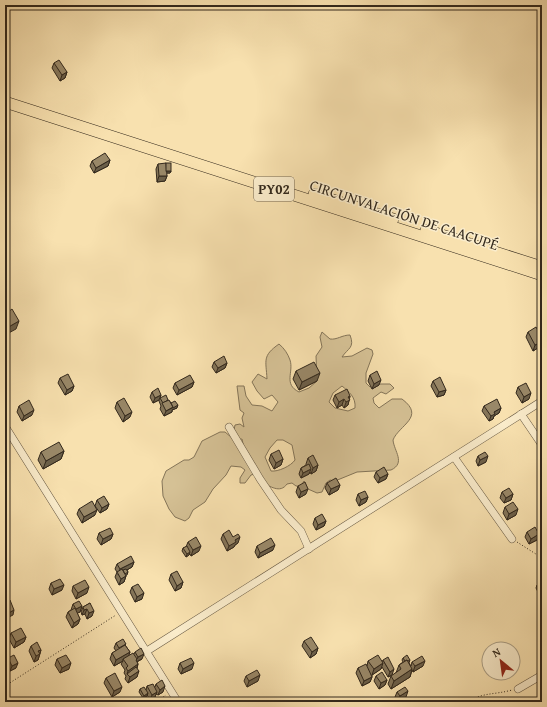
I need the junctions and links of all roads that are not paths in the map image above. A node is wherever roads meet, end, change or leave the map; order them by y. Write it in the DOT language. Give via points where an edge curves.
graph roads {
  1 [pos="5,94"];
  2 [pos="5,102"];
  3 [pos="542,267"];
  4 [pos="542,275"];
  5 [pos="542,401"];
  6 [pos="521,414"];
  7 [pos="5,426"];
  8 [pos="229,427"];
  9 [pos="542,445"];
  10 [pos="454,457"];
  11 [pos="512,539"];
  12 [pos="309,549"];
  13 [pos="147,651"];
  14 [pos="542,675"];
  15 [pos="518,689"];
  16 [pos="178,702"];
  1 -- 3 [label="highway, CIRCUNVALACIÓN DE CAACUPÉ / PY02"];
  2 -- 4 [label="highway, CIRCUNVALACIÓN DE CAACUPÉ / PY02"];
  5 -- 6 [label="street"];
  6 -- 9 [label="street"];
  6 -- 10 [label="street"];
  7 -- 13 [label="street"];
  8 -- 12 [label="street" via="281,510 301,531"];
  10 -- 11 [label="street"];
  10 -- 12 [label="street"];
  12 -- 13 [label="street"];
  13 -- 16 [label="street"];
  14 -- 15 [label="street"];
}
